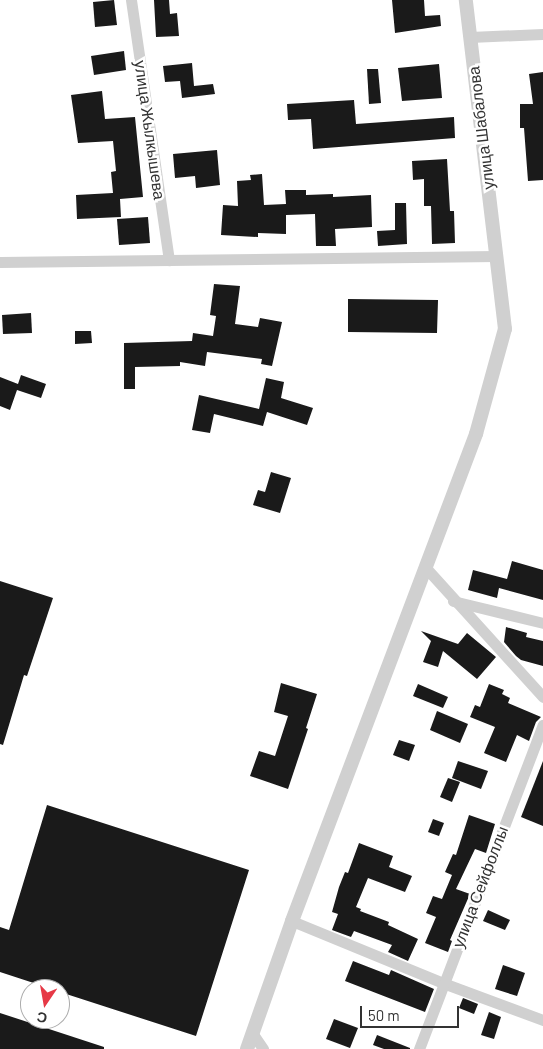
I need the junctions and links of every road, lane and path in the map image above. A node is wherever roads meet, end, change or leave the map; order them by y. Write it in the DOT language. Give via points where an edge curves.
graph roads {
  1 [pos="131,0"];
  2 [pos="466,0"];
  3 [pos="543,34"];
  4 [pos="470,37"];
  5 [pos="496,256"];
  6 [pos="169,260"];
  7 [pos="0,262"];
  8 [pos="426,568"];
  9 [pos="453,601"];
  10 [pos="543,623"];
  11 [pos="543,698"];
  12 [pos="543,725"];
  13 [pos="292,921"];
  14 [pos="443,983"];
  15 [pos="543,1020"];
  16 [pos="252,1034"];
  17 [pos="247,1049"];
  18 [pos="263,1049"];
  19 [pos="419,1049"];
  1 -- 6 [label="street, улица Жылкышева"];
  2 -- 4 [label="street, улица Шабалова"];
  3 -- 4 [label="street"];
  4 -- 5 [label="street, улица Шабалова"];
  5 -- 6 [label="street"];
  5 -- 8 [label="street, улица Шабалова" via="505,329 476,434"];
  6 -- 7 [label="street"];
  8 -- 9 [label="street"];
  8 -- 13 [label="street, улица Шабалова"];
  9 -- 10 [label="street"];
  9 -- 11 [label="street"];
  12 -- 14 [label="street, улица Сейфоллы"];
  13 -- 14 [label="street"];
  13 -- 16 [label="street, улица Шабалова"];
  14 -- 15 [label="street"];
  14 -- 19 [label="street, улица Сейфоллы"];
  16 -- 17 [label="street, улица Шабалова"];
  16 -- 18 [label="street"];
}
